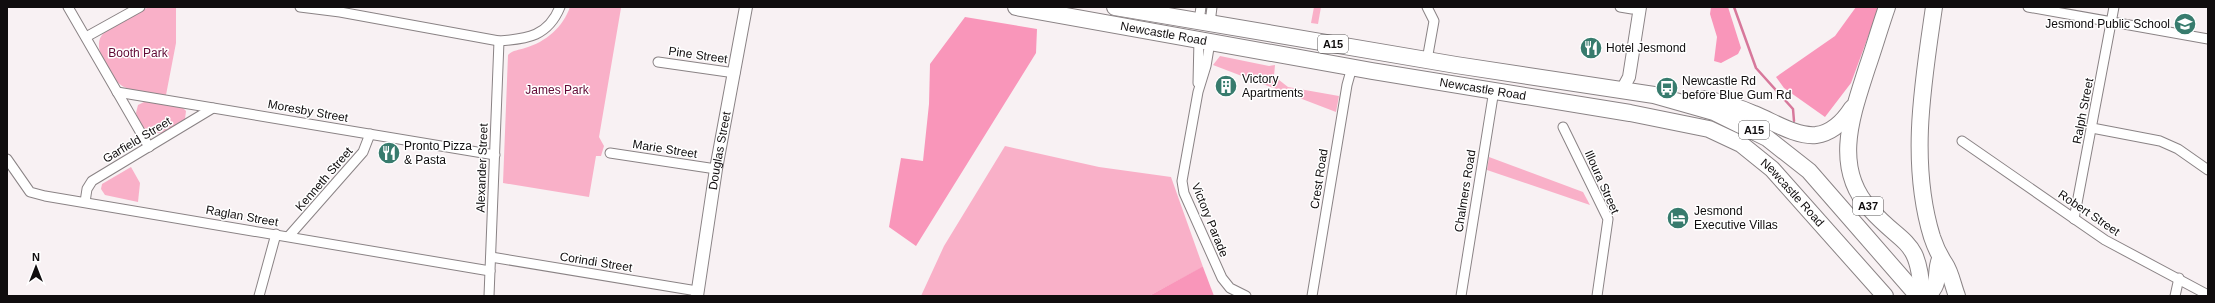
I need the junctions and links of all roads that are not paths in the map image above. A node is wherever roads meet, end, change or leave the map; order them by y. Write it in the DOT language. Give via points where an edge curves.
graph roads {
  1 [pos="68,7"];
  2 [pos="140,7"];
  3 [pos="300,7"];
  4 [pos="560,7"];
  5 [pos="746,7"];
  6 [pos="1016,7"];
  7 [pos="1116,7"];
  8 [pos="1427,7"];
  9 [pos="1620,7"];
  10 [pos="1887,7"];
  11 [pos="1934,7"];
  12 [pos="2028,7"];
  13 [pos="2114,7"];
  14 [pos="1635,8"];
  15 [pos="1206,14"];
  16 [pos="2111,22"];
  17 [pos="86,37"];
  18 [pos="2208,39"];
  19 [pos="499,40"];
  20 [pos="1204,40"];
  21 [pos="1428,60"];
  22 [pos="658,62"];
  23 [pos="1352,67"];
  24 [pos="735,73"];
  25 [pos="1494,90"];
  26 [pos="1622,90"];
  27 [pos="117,92"];
  28 [pos="1670,98"];
  29 [pos="1856,102"];
  30 [pos="213,108"];
  31 [pos="1618,111"];
  32 [pos="1563,127"];
  33 [pos="2092,128"];
  34 [pos="370,134"];
  35 [pos="1962,141"];
  36 [pos="149,147"];
  37 [pos="610,153"];
  38 [pos="495,155"];
  39 [pos="7,159"];
  40 [pos="716,169"];
  41 [pos="2208,170"];
  42 [pos="85,202"];
  43 [pos="2074,218"];
  44 [pos="276,234"];
  45 [pos="289,236"];
  46 [pos="491,257"];
  47 [pos="1940,259"];
  48 [pos="490,271"];
  49 [pos="2179,278"];
  50 [pos="697,293"];
  51 [pos="2208,295"];
  52 [pos="259,296"];
  53 [pos="489,296"];
  54 [pos="1246,296"];
  55 [pos="1312,296"];
  56 [pos="1461,296"];
  57 [pos="1597,296"];
  58 [pos="1885,296"];
  59 [pos="1918,296"];
  60 [pos="1922,296"];
  61 [pos="1927,296"];
  62 [pos="1957,296"];
  63 [pos="2175,296"];
  1 -- 17 [label="street"];
  2 -- 17 [label="street"];
  3 -- 19 [label="street"];
  4 -- 19 [label="street" via="544,31 524,39"];
  5 -- 24 [label="street, Douglas Street"];
  6 -- 20 [label="highway, Newcastle Road / A15"];
  7 -- 15 [label="highway, Newcastle Road / A15"];
  8 -- 21 [label="street" via="1434,21"];
  9 -- 14 [label="street"];
  10 -- 29 [label="highway, A37"];
  11 -- 47 [label="highway" via="1920,108 1920,152 1927,215"];
  12 -- 16 [label="street"];
  13 -- 16 [label="street, Ralph Street"];
  14 -- 26 [label="street" via="1621,75"];
  15 -- 20 [label="highway"];
  15 -- 21 [label="highway, Newcastle Road / A15"];
  16 -- 18 [label="street"];
  16 -- 33 [label="street, Ralph Street"];
  17 -- 27 [label="street"];
  19 -- 38 [label="street, Alexander Street"];
  20 -- 23 [label="highway, Newcastle Road / A15"];
  20 -- 54 [label="street, Victory Parade" via="1198,92 1184,165 1183,187 1222,278 1230,288"];
  21 -- 26 [label="highway, Newcastle Road / A15"];
  22 -- 24 [label="street, Pine Street"];
  23 -- 25 [label="highway, Newcastle Road / A15"];
  23 -- 55 [label="street, Crest Road" via="1347,84"];
  24 -- 40 [label="street, Douglas Street"];
  25 -- 31 [label="highway, Newcastle Road / A15"];
  25 -- 56 [label="street, Chalmers Road"];
  26 -- 28 [label="highway, Newcastle Road / A15"];
  26 -- 31 [label="highway"];
  27 -- 30 [label="street, Moresby Street"];
  27 -- 36 [label="street"];
  28 -- 29 [label="highway" via="1678,94 1714,101 1811,135 1827,132 1837,126"];
  28 -- 59 [label="highway, Newcastle Road / A15" via="1727,117 1780,147 1809,171"];
  29 -- 60 [label="highway, A37" via="1847,144 1847,159 1852,177 1865,204 1906,241 1914,253 1921,272"];
  30 -- 34 [label="street, Moresby Street"];
  30 -- 36 [label="street, Garfield Street"];
  31 -- 58 [label="highway, Newcastle Road / A15" via="1719,132 1760,157 1791,187"];
  32 -- 57 [label="street, Illoura Street" via="1608,219"];
  33 -- 41 [label="street" via="2160,141 2178,149"];
  33 -- 43 [label="street, Ralph Street"];
  34 -- 38 [label="street, Moresby Street"];
  34 -- 45 [label="street, Kenneth Street" via="363,152"];
  35 -- 43 [label="street, Robert Street"];
  36 -- 42 [label="street, Garfield Street" via="92,182 87,189"];
  37 -- 40 [label="street, Marie Street"];
  38 -- 46 [label="street, Alexander Street"];
  39 -- 42 [label="street, Raglan Street" via="30,192"];
  40 -- 50 [label="street, Douglas Street"];
  42 -- 44 [label="street, Raglan Street"];
  43 -- 49 [label="street, Robert Street" via="2105,240"];
  44 -- 45 [label="street, Raglan Street"];
  44 -- 52 [label="street"];
  45 -- 48 [label="street, Raglan Street"];
  46 -- 48 [label="street, Alexander Street"];
  46 -- 50 [label="street, Corindi Street"];
  47 -- 61 [label="highway" via="1936,268 1937,281"];
  47 -- 62 [label="highway" via="1946,265"];
  48 -- 53 [label="street, Alexander Street"];
  49 -- 51 [label="street, Robert Street"];
  49 -- 63 [label="street"];
}
